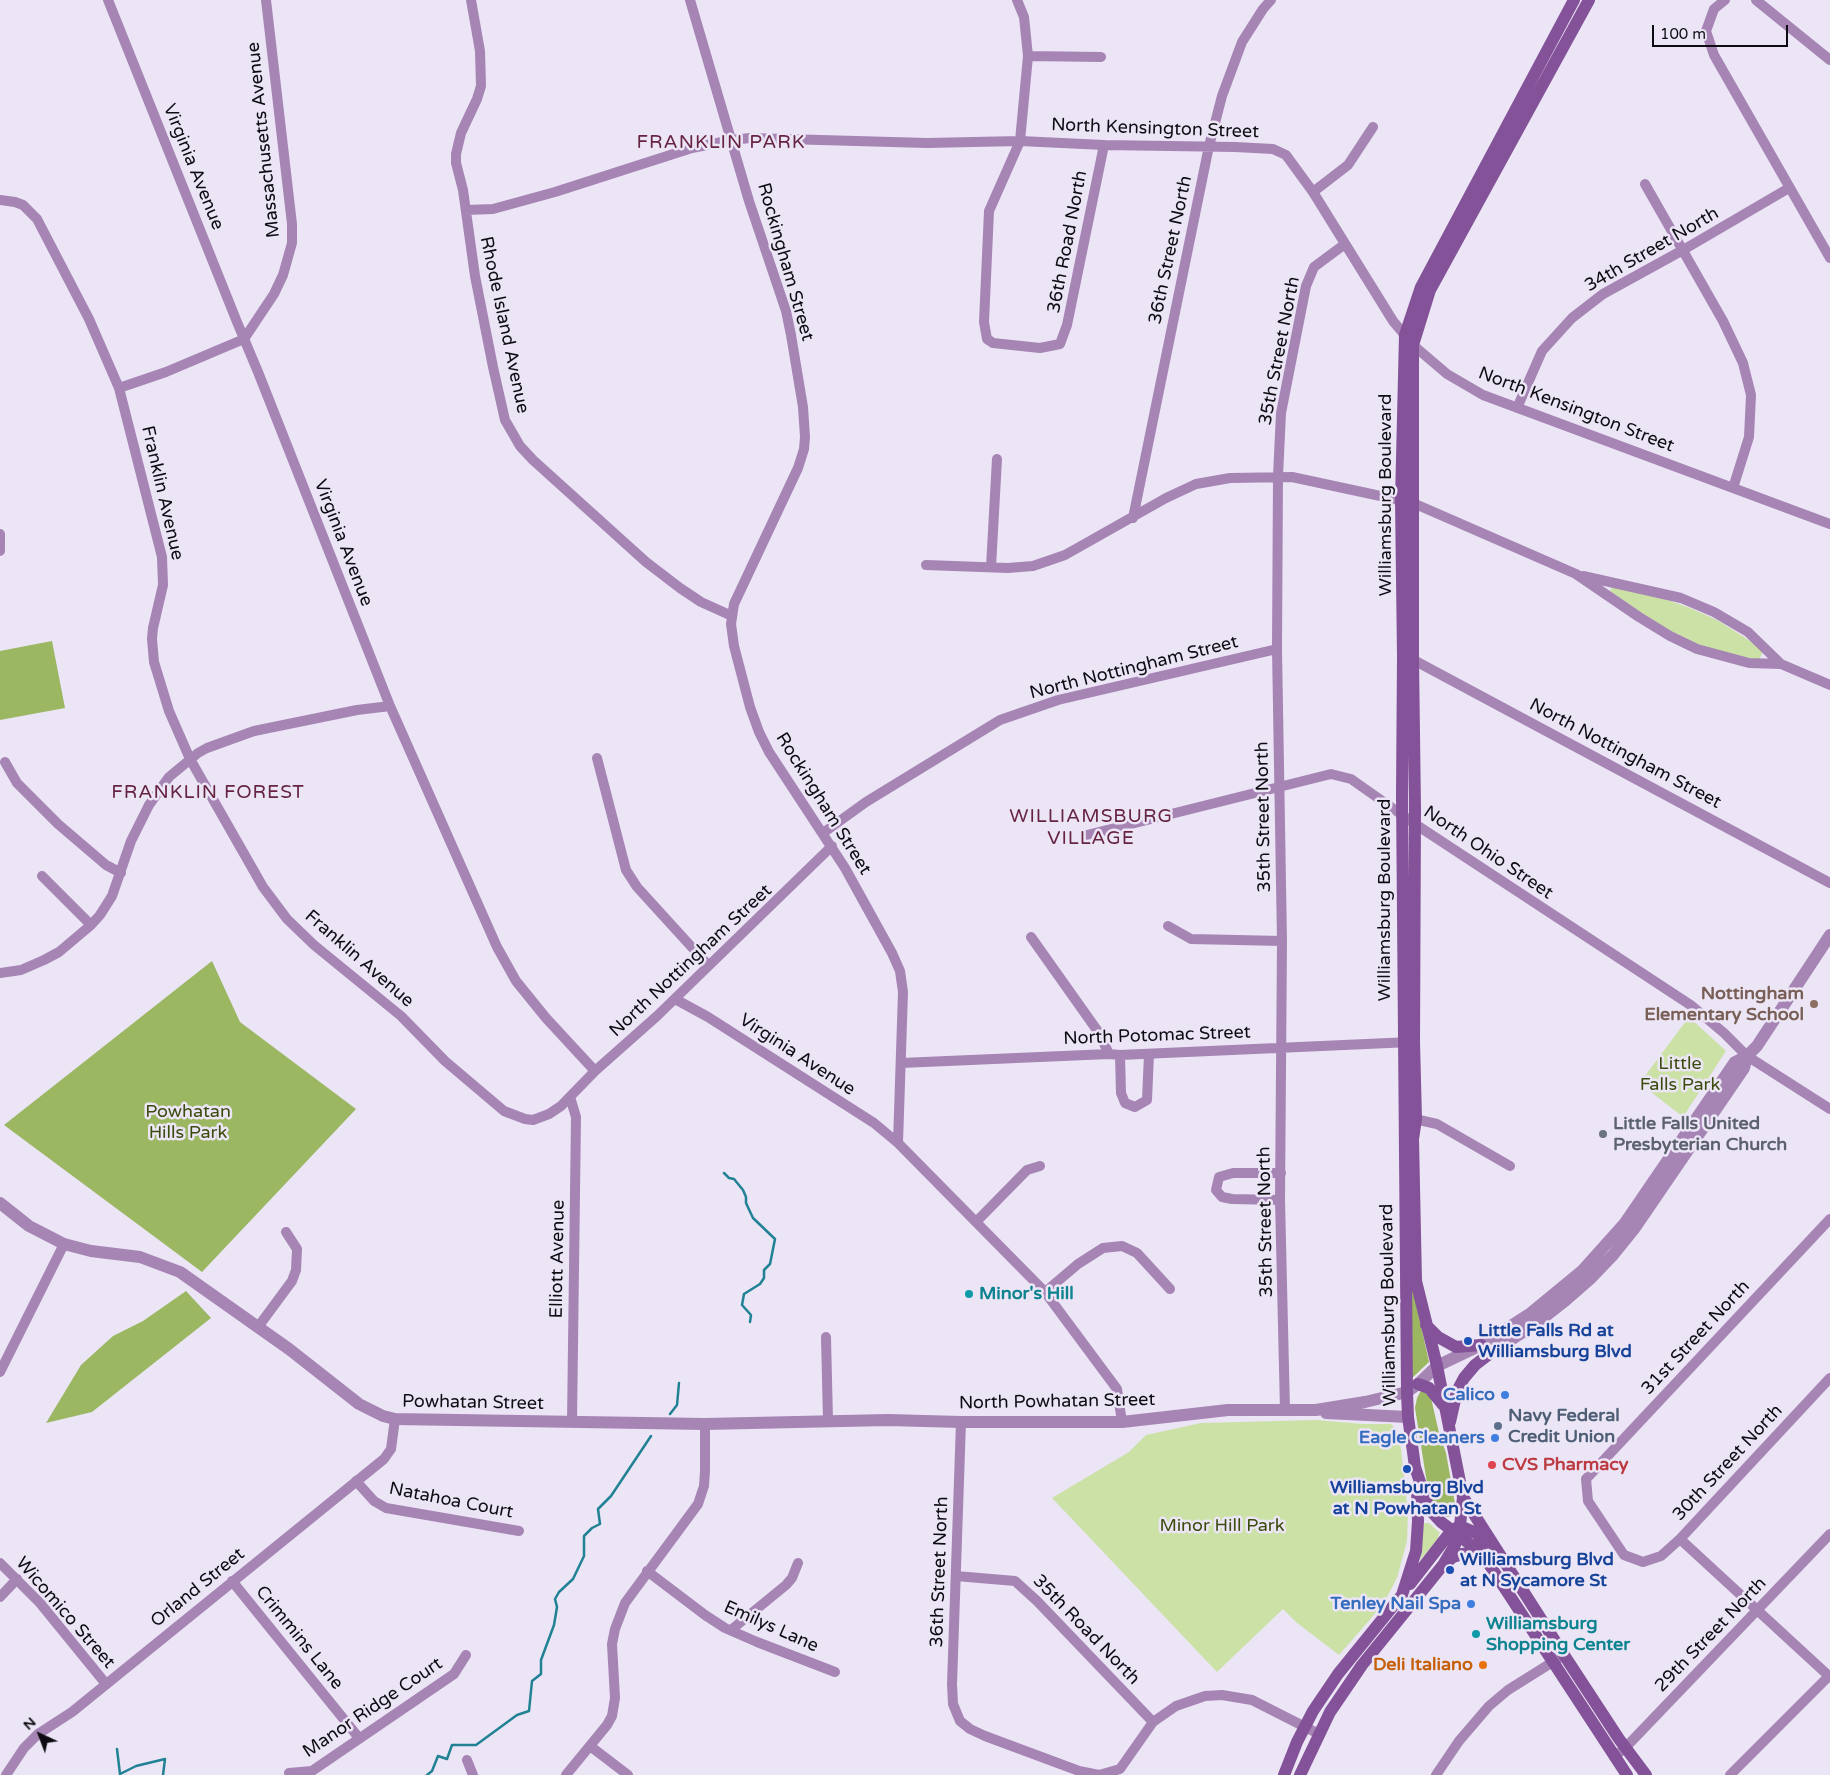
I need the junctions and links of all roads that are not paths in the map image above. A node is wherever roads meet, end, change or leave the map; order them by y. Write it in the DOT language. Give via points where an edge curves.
graph roads {
  1 [pos="108,0"];
  2 [pos="266,0"];
  3 [pos="471,0"];
  4 [pos="690,0"];
  5 [pos="1017,0"];
  6 [pos="1272,0"];
  7 [pos="1574,0"];
  8 [pos="1589,0"];
  9 [pos="1725,0"];
  10 [pos="1756,0"];
  11 [pos="1028,56"];
  12 [pos="1102,58"];
  13 [pos="1830,60"];
  14 [pos="1373,127"];
  15 [pos="732,140"];
  16 [pos="1020,141"];
  17 [pos="1104,145"];
  18 [pos="1209,146"];
  19 [pos="1645,184"];
  20 [pos="1789,188"];
  21 [pos="1313,192"];
  22 [pos="0,200"];
  23 [pos="466,210"];
  24 [pos="1345,244"];
  25 [pos="1683,250"];
  26 [pos="1830,258"];
  27 [pos="1405,335"];
  28 [pos="244,339"];
  29 [pos="1413,345"];
  30 [pos="119,388"];
  31 [pos="1517,408"];
  32 [pos="997,459"];
  33 [pos="1278,476"];
  34 [pos="1733,488"];
  35 [pos="1407,501"];
  36 [pos="1133,518"];
  37 [pos="1830,524"];
  38 [pos="0,534"];
  39 [pos="0,551"];
  40 [pos="926,565"];
  41 [pos="990,567"];
  42 [pos="1576,574"];
  43 [pos="732,616"];
  44 [pos="1277,649"];
  45 [pos="1408,657"];
  46 [pos="1781,664"];
  47 [pos="1830,685"];
  48 [pos="390,706"];
  49 [pos="597,758"];
  50 [pos="190,759"];
  51 [pos="5,762"];
  52 [pos="1280,787"];
  53 [pos="1402,815"];
  54 [pos="1415,824"];
  55 [pos="823,833"];
  56 [pos="1087,835"];
  57 [pos="832,846"];
  58 [pos="121,873"];
  59 [pos="42,876"];
  60 [pos="1830,883"];
  61 [pos="91,925"];
  62 [pos="1168,926"];
  63 [pos="1830,934"];
  64 [pos="1031,937"];
  65 [pos="1282,941"];
  66 [pos="708,965"];
  67 [pos="0,973"];
  68 [pos="675,998"];
  69 [pos="1409,1042"];
  70 [pos="1282,1047"];
  71 [pos="1109,1054"];
  72 [pos="1150,1054"];
  73 [pos="1120,1055"];
  74 [pos="1747,1056"];
  75 [pos="901,1062"];
  76 [pos="595,1071"];
  77 [pos="570,1097"];
  78 [pos="1830,1109"];
  79 [pos="1410,1118"];
  80 [pos="898,1144"];
  81 [pos="1040,1166"];
  82 [pos="1510,1166"];
  83 [pos="1280,1173"];
  84 [pos="1280,1200"];
  85 [pos="0,1203"];
  86 [pos="1830,1219"];
  87 [pos="976,1222"];
  88 [pos="286,1232"];
  89 [pos="64,1244"];
  90 [pos="1170,1289"];
  91 [pos="1045,1292"];
  92 [pos="1426,1325"];
  93 [pos="258,1327"];
  94 [pos="826,1336"];
  95 [pos="1484,1350"];
  96 [pos="1437,1366"];
  97 [pos="0,1372"];
  98 [pos="1830,1378"];
  99 [pos="1418,1384"];
  100 [pos="1406,1392"];
  101 [pos="1445,1407"];
  102 [pos="1285,1410"];
  103 [pos="1316,1410"];
  104 [pos="1408,1417"];
  105 [pos="395,1419"];
  106 [pos="888,1420"];
  107 [pos="828,1421"];
  108 [pos="572,1422"];
  109 [pos="961,1422"];
  110 [pos="1122,1422"];
  111 [pos="704,1424"];
  112 [pos="1448,1427"];
  113 [pos="1416,1466"];
  114 [pos="356,1481"];
  115 [pos="1463,1497"];
  116 [pos="519,1530"];
  117 [pos="1457,1530"];
  118 [pos="1830,1534"];
  119 [pos="1680,1539"];
  120 [pos="1503,1560"];
  121 [pos="1487,1561"];
  122 [pos="1643,1562"];
  123 [pos="0,1563"];
  124 [pos="798,1563"];
  125 [pos="1443,1565"];
  126 [pos="647,1571"];
  127 [pos="956,1576"];
  128 [pos="18,1579"];
  129 [pos="232,1581"];
  130 [pos="1404,1591"];
  131 [pos="0,1597"];
  132 [pos="1757,1611"];
  133 [pos="731,1630"];
  134 [pos="466,1655"];
  135 [pos="1558,1658"];
  136 [pos="836,1672"];
  137 [pos="1830,1676"];
  138 [pos="106,1684"];
  139 [pos="1153,1722"];
  140 [pos="1305,1727"];
  141 [pos="1319,1734"];
  142 [pos="360,1738"];
  143 [pos="590,1746"];
  144 [pos="1626,1748"];
  145 [pos="1614,1757"];
  146 [pos="467,1760"];
  147 [pos="289,1773"];
  148 [pos="6,1775"];
  149 [pos="473,1775"];
  150 [pos="566,1775"];
  151 [pos="628,1775"];
  152 [pos="1284,1775"];
  153 [pos="1300,1775"];
  154 [pos="1436,1775"];
  155 [pos="1627,1775"];
  156 [pos="1646,1775"];
  157 [pos="1730,1775"];
  1 -- 28 [label="street, Virginia Avenue"];
  2 -- 28 [label="street, Massachusetts Avenue" via="292,234 283,275"];
  3 -- 23 [label="street, Rhode Island Avenue" via="482,73 479,92 461,133 456,154"];
  4 -- 15 [label="street, Rockingham Street"];
  5 -- 11 [label="street" via="1024,17"];
  6 -- 18 [label="street, 36th Street North" via="1242,42 1222,96"];
  7 -- 27 [label="main road, Williamsburg Boulevard" via="1421,287"];
  8 -- 29 [label="main road, Williamsburg Boulevard" via="1430,290"];
  9 -- 20 [label="street" via="1714,9 1706,31 1714,55"];
  10 -- 13 [label="street"];
  11 -- 12 [label="street"];
  11 -- 16 [label="street"];
  14 -- 21 [label="street" via="1348,165"];
  15 -- 16 [label="street, North Kensington Street"];
  15 -- 23 [label="street, North Kensington Street" via="692,148 493,210"];
  15 -- 43 [label="street, Rockingham Street" via="786,311 805,436 798,468 746,576"];
  16 -- 17 [label="street, North Kensington Street"];
  16 -- 17 [label="street, 36th Road North" via="989,211 984,322 988,339 993,343 1021,348 1060,344 1067,324"];
  17 -- 18 [label="street, North Kensington Street"];
  18 -- 21 [label="street, North Kensington Street" via="1273,150 1286,156"];
  18 -- 36 [label="street, 36th Street North"];
  19 -- 25 [label="street"];
  20 -- 25 [label="street, 34th Street North"];
  20 -- 26 [label="street"];
  21 -- 24 [label="street, North Kensington Street"];
  22 -- 30 [label="street, Franklin Avenue" via="22,205 37,219 89,318"];
  23 -- 43 [label="street, Rhode Island Avenue" via="475,276 502,408 520,446 646,562 701,602"];
  24 -- 27 [label="street, North Kensington Street" via="1382,305"];
  24 -- 33 [label="street, 35th Street North" via="1314,267 1306,286 1281,413"];
  25 -- 31 [label="street, 34th Street North" via="1603,294 1572,318 1542,351"];
  25 -- 34 [label="street" via="1743,363 1750,395 1749,437"];
  27 -- 29 [label="street, North Kensington Street"];
  27 -- 35 [label="main road, Williamsburg Boulevard"];
  28 -- 30 [label="street"];
  28 -- 48 [label="street, Virginia Avenue"];
  29 -- 31 [label="street, North Kensington Street" via="1447,374 1483,395"];
  29 -- 35 [label="main road, Williamsburg Boulevard"];
  30 -- 50 [label="street, Franklin Avenue" via="162,557 163,585 153,628 153,653 160,684"];
  31 -- 34 [label="street, North Kensington Street"];
  32 -- 41 [label="street"];
  33 -- 35 [label="street"];
  33 -- 36 [label="street" via="1230,478 1196,484"];
  33 -- 44 [label="street, 35th Street North"];
  34 -- 37 [label="street, North Kensington Street"];
  35 -- 42 [label="street"];
  35 -- 45 [label="main road, Williamsburg Boulevard"];
  36 -- 41 [label="street" via="1065,555 1033,566"];
  38 -- 39 [label="street"];
  40 -- 41 [label="street"];
  42 -- 46 [label="street" via="1639,617 1697,649 1749,663"];
  42 -- 46 [label="street" via="1681,598 1714,612 1748,632"];
  43 -- 55 [label="street, Rockingham Street" via="734,646 759,732"];
  44 -- 52 [label="street, 35th Street North"];
  44 -- 55 [label="street, North Nottingham Street" via="1058,700 1000,720 866,802"];
  45 -- 53 [label="main road, Williamsburg Boulevard"];
  45 -- 54 [label="main road, Williamsburg Boulevard"];
  45 -- 60 [label="street, North Nottingham Street"];
  46 -- 47 [label="street"];
  48 -- 50 [label="street" via="254,731 207,748"];
  48 -- 76 [label="street, Virginia Avenue" via="506,964 546,1018"];
  49 -- 66 [label="street" via="626,870 637,887"];
  50 -- 58 [label="street" via="169,777 148,805"];
  50 -- 77 [label="street, Franklin Avenue" via="263,887 287,919 314,945 401,1016 445,1061 504,1111 524,1119 540,1118"];
  51 -- 58 [label="street" via="17,783 58,824 106,865"];
  52 -- 53 [label="street, North Ohio Street" via="1331,774 1351,779"];
  52 -- 56 [label="street, North Ohio Street"];
  52 -- 65 [label="street, 35th Street North"];
  53 -- 54 [label="street, North Ohio Street"];
  53 -- 69 [label="main road, Williamsburg Boulevard"];
  54 -- 69 [label="main road, Williamsburg Boulevard"];
  54 -- 74 [label="street, North Ohio Street" via="1692,1006"];
  55 -- 57 [label="street, Rockingham Street"];
  57 -- 66 [label="street, North Nottingham Street"];
  57 -- 75 [label="street, Rockingham Street" via="900,971 903,992"];
  58 -- 61 [label="street" via="112,896"];
  59 -- 61 [label="street"];
  61 -- 67 [label="street" via="59,952 44,960 21,970"];
  62 -- 65 [label="street" via="1191,939"];
  63 -- 74 [label="street, North Powhatan Street" via="1757,1046"];
  64 -- 71 [label="street" via="1099,1033"];
  65 -- 70 [label="street, 35th Street North"];
  66 -- 68 [label="street, North Nottingham Street"];
  68 -- 76 [label="street, North Nottingham Street"];
  68 -- 80 [label="street, Virginia Avenue" via="874,1123"];
  69 -- 70 [label="street, North Potomac Street"];
  69 -- 79 [label="main road, Williamsburg Boulevard"];
  70 -- 72 [label="street, North Potomac Street"];
  70 -- 83 [label="street, 35th Street North"];
  71 -- 73 [label="street, North Potomac Street"];
  71 -- 75 [label="street, North Potomac Street"];
  72 -- 73 [label="street, North Potomac Street"];
  72 -- 73 [label="street" via="1147,1100 1135,1107 1125,1103 1122,1093"];
  74 -- 78 [label="street, North Ohio Street"];
  74 -- 95 [label="street, North Powhatan Street" via="1735,1062 1625,1223 1604,1248 1559,1292"];
  75 -- 80 [label="street, Rockingham Street"];
  76 -- 77 [label="street, North Nottingham Street"];
  77 -- 108 [label="street, Elliott Avenue" via="576,1117"];
  79 -- 82 [label="street" via="1437,1124"];
  79 -- 92 [label="main road, Williamsburg Boulevard" via="1416,1282"];
  79 -- 100 [label="main road, Williamsburg Boulevard"];
  80 -- 87 [label="street, Virginia Avenue"];
  81 -- 87 [label="street" via="1027,1170"];
  83 -- 84 [label="street, 35th Street North"];
  83 -- 84 [label="street" via="1232,1172 1220,1178 1216,1190 1222,1197 1232,1199"];
  84 -- 102 [label="street, 35th Street North"];
  85 -- 89 [label="street, Powhatan Street" via="30,1226"];
  86 -- 122 [label="street, 31st Street North" via="1586,1479 1588,1501 1606,1529 1624,1555"];
  87 -- 91 [label="street, Virginia Avenue"];
  88 -- 93 [label="street" via="297,1249 296,1270 292,1281"];
  89 -- 93 [label="street, Powhatan Street" via="140,1257 180,1272"];
  89 -- 97 [label="street"];
  90 -- 91 [label="street" via="1137,1253 1122,1246 1103,1248"];
  91 -- 110 [label="street, Virginia Avenue" via="1117,1389"];
  92 -- 95 [label="main road" via="1438,1337 1456,1347"];
  92 -- 96 [label="main road, Williamsburg Boulevard"];
  93 -- 105 [label="street, Powhatan Street" via="359,1404"];
  94 -- 107 [label="street"];
  95 -- 96 [label="street, North Powhatan Street"];
  95 -- 112 [label="main road" via="1457,1392"];
  96 -- 99 [label="street, North Powhatan Street"];
  96 -- 101 [label="main road, Williamsburg Boulevard"];
  98 -- 119 [label="street, 30th Street North"];
  99 -- 100 [label="street, North Powhatan Street"];
  99 -- 101 [label="main road" via="1429,1388"];
  100 -- 103 [label="street, North Powhatan Street"];
  100 -- 104 [label="main road, Williamsburg Boulevard"];
  101 -- 112 [label="main road, Williamsburg Boulevard"];
  102 -- 103 [label="street, North Powhatan Street"];
  102 -- 110 [label="street, North Powhatan Street" via="1204,1412"];
  103 -- 104 [label="street, North Powhatan Street"];
  104 -- 113 [label="main road, Williamsburg Boulevard"];
  105 -- 108 [label="street, Powhatan Street"];
  105 -- 114 [label="street, Orland Street" via="389,1452"];
  106 -- 107 [label="street, Powhatan Street"];
  106 -- 109 [label="street, North Powhatan Street"];
  107 -- 111 [label="street, Powhatan Street"];
  108 -- 111 [label="street, Powhatan Street"];
  109 -- 110 [label="street, North Powhatan Street"];
  109 -- 127 [label="street, 36th Street North"];
  111 -- 126 [label="street" via="704,1486 698,1504"];
  112 -- 115 [label="main road, Williamsburg Boulevard"];
  113 -- 117 [label="main road, Williamsburg Boulevard" via="1429,1509"];
  113 -- 130 [label="main road" via="1416,1551"];
  114 -- 116 [label="street, Natahoa Court" via="377,1504 386,1508"];
  114 -- 129 [label="street, Orland Street"];
  115 -- 117 [label="main road, Williamsburg Boulevard"];
  115 -- 120 [label="main road"];
  117 -- 120 [label="main road" via="1476,1533"];
  117 -- 121 [label="main road"];
  117 -- 125 [label="main road, Williamsburg Boulevard" via="1455,1545"];
  117 -- 130 [label="main road"];
  118 -- 132 [label="street, 29th Street North"];
  119 -- 122 [label="street, 30th Street North" via="1661,1556"];
  119 -- 132 [label="street"];
  120 -- 135 [label="main road"];
  121 -- 125 [label="main road" via="1478,1555 1462,1554"];
  121 -- 135 [label="main road"];
  123 -- 128 [label="street, Wicomico Street"];
  124 -- 133 [label="street" via="786,1586"];
  125 -- 141 [label="main road, Williamsburg Boulevard" via="1348,1685"];
  126 -- 133 [label="street, Emilys Lane" via="705,1615"];
  126 -- 143 [label="street" via="625,1603 617,1622 612,1644 614,1709 607,1725"];
  127 -- 139 [label="street, 35th Road North" via="1015,1581"];
  127 -- 139 [label="street, 36th Street North" via="953,1704 960,1721 970,1729 1079,1771 1099,1774 1120,1769"];
  128 -- 131 [label="street"];
  128 -- 138 [label="street, Wicomico Street"];
  129 -- 138 [label="street, Orland Street"];
  129 -- 142 [label="street, Crimmins Lane"];
  130 -- 140 [label="main road" via="1338,1674"];
  132 -- 137 [label="street"];
  132 -- 144 [label="street, 29th Street North"];
  133 -- 136 [label="street, Emilys Lane"];
  134 -- 142 [label="street, Manor Ridge Court" via="454,1674"];
  135 -- 144 [label="main road"];
  135 -- 145 [label="main road"];
  135 -- 154 [label="street" via="1489,1706"];
  137 -- 157 [label="street"];
  138 -- 148 [label="street, Orland Street" via="38,1734"];
  139 -- 140 [label="street" via="1185,1702 1222,1695 1252,1700"];
  140 -- 141 [label="street"];
  140 -- 152 [label="main road"];
  141 -- 153 [label="main road, Williamsburg Boulevard"];
  142 -- 147 [label="street, Manor Ridge Court" via="312,1772"];
  143 -- 150 [label="street"];
  143 -- 151 [label="street"];
  144 -- 145 [label="street, 29th Street North"];
  144 -- 156 [label="main road"];
  145 -- 155 [label="main road"];
  146 -- 149 [label="street"];
}
